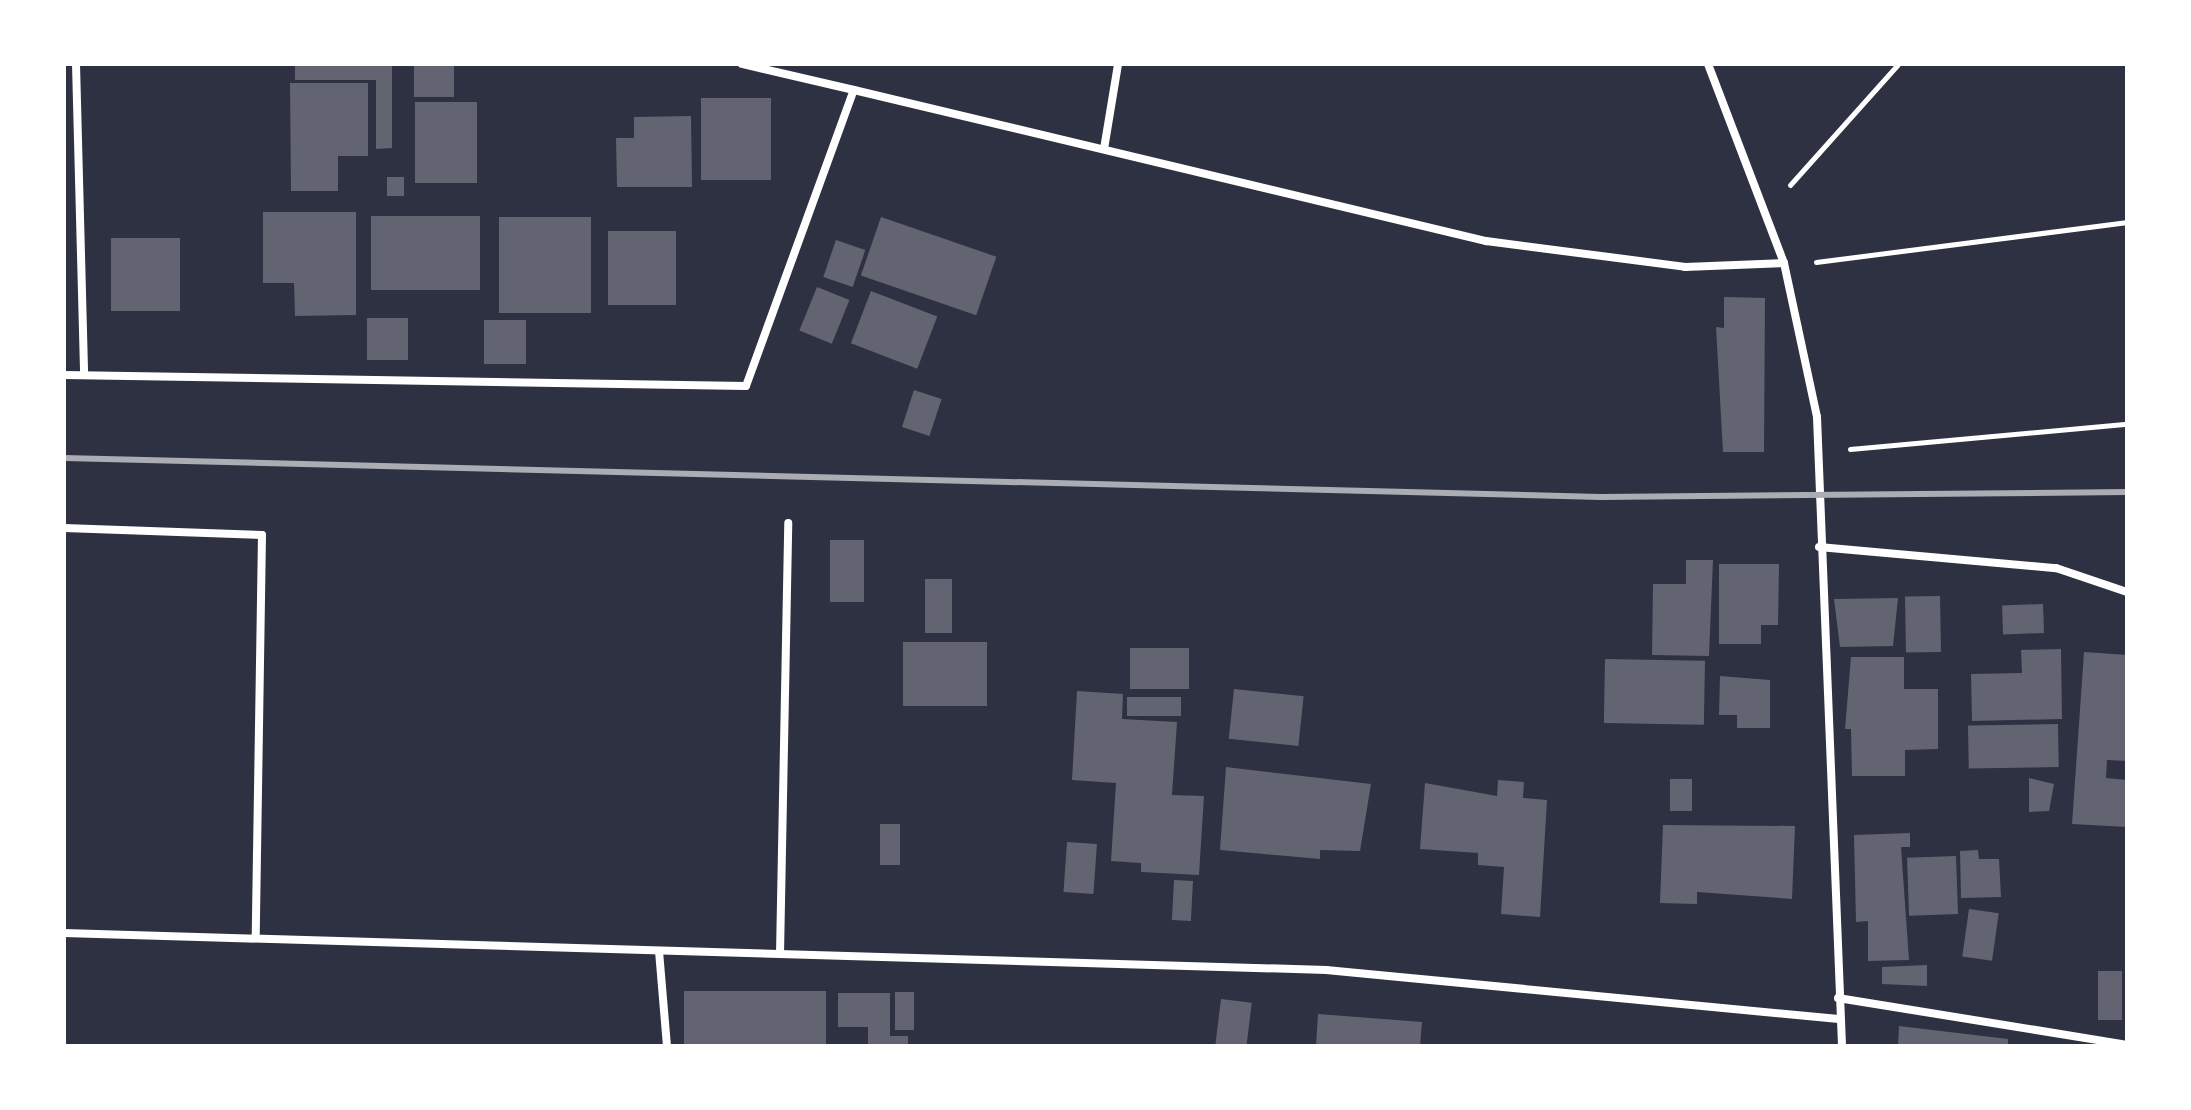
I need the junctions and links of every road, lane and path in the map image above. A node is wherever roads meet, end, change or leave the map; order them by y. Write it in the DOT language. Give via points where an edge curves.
graph roads {
  1 [pos="76,64"];
  2 [pos="742,64"];
  3 [pos="1118,64"];
  4 [pos="1708,64"];
  5 [pos="1898,64"];
  6 [pos="854,90"];
  7 [pos="1104,149"];
  8 [pos="1766,213"];
  9 [pos="2127,222"];
  10 [pos="1784,263"];
  11 [pos="64,375"];
  12 [pos="84,375"];
  13 [pos="2127,424"];
  14 [pos="1817,452"];
  15 [pos="788,523"];
  16 [pos="64,528"];
  17 [pos="1819,547"];
  18 [pos="2127,592"];
  19 [pos="64,933"];
  20 [pos="256,937"];
  21 [pos="659,951"];
  22 [pos="780,954"];
  23 [pos="1838,998"];
  24 [pos="1839,1019"];
  25 [pos="2127,1045"];
  26 [pos="667,1046"];
  27 [pos="1842,1046"];
  1 -- 12 [label="street"];
  2 -- 6 [label="street"];
  3 -- 7 [label="street"];
  4 -- 8 [label="street"];
  5 -- 8 [label="path"];
  6 -- 7 [label="street"];
  6 -- 12 [label="street" via="746,386"];
  7 -- 10 [label="street" via="1486,241 1685,267"];
  8 -- 10 [label="street"];
  9 -- 10 [label="path" via="1870,260"];
  10 -- 14 [label="street" via="1817,417"];
  11 -- 12 [label="street"];
  13 -- 14 [label="path"];
  14 -- 17 [label="street"];
  15 -- 22 [label="street"];
  16 -- 20 [label="street" via="262,535"];
  17 -- 18 [label="street" via="2056,568"];
  17 -- 23 [label="street"];
  19 -- 20 [label="street"];
  20 -- 21 [label="street"];
  21 -- 22 [label="street"];
  21 -- 26 [label="street"];
  22 -- 24 [label="street" via="1326,970"];
  23 -- 24 [label="street"];
  23 -- 25 [label="street"];
  24 -- 27 [label="street"];
}
